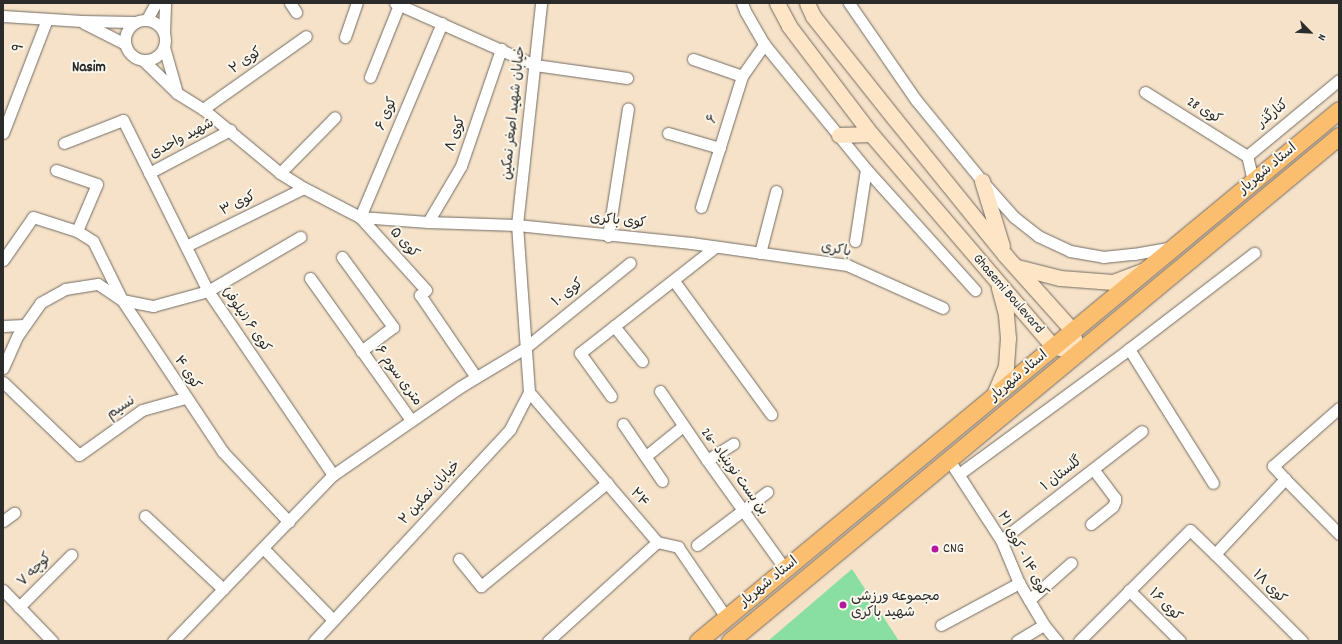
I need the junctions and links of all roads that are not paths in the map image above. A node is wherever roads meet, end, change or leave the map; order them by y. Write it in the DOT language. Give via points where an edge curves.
graph roads {
  1 [pos="156,3"];
  2 [pos="165,3"];
  3 [pos="357,3"];
  4 [pos="541,3"];
  5 [pos="742,3"];
  6 [pos="777,3"];
  7 [pos="807,3"];
  8 [pos="849,3"];
  9 [pos="397,4"];
  10 [pos="3,16"];
  11 [pos="47,19"];
  12 [pos="147,19"];
  13 [pos="82,21"];
  14 [pos="134,22"];
  15 [pos="442,23"];
  16 [pos="164,33"];
  17 [pos="306,36"];
  18 [pos="345,37"];
  19 [pos="125,44"];
  20 [pos="764,44"];
  21 [pos="164,47"];
  22 [pos="501,49"];
  23 [pos="693,59"];
  24 [pos="143,60"];
  25 [pos="535,65"];
  26 [pos="742,76"];
  27 [pos="370,77"];
  28 [pos="627,78"];
  29 [pos="1339,80"];
  30 [pos="1145,92"];
  31 [pos="177,93"];
  32 [pos="203,109"];
  33 [pos="628,109"];
  34 [pos="1339,110"];
  35 [pos="335,117"];
  36 [pos="230,130"];
  37 [pos="3,133"];
  38 [pos="668,133"];
  39 [pos="871,134"];
  40 [pos="839,135"];
  41 [pos="1339,136"];
  42 [pos="64,144"];
  43 [pos="720,148"];
  44 [pos="1247,156"];
  45 [pos="866,169"];
  46 [pos="56,170"];
  47 [pos="149,173"];
  48 [pos="280,173"];
  49 [pos="982,181"];
  50 [pos="1253,181"];
  51 [pos="304,188"];
  52 [pos="776,191"];
  53 [pos="701,207"];
  54 [pos="360,217"];
  55 [pos="428,222"];
  56 [pos="517,225"];
  57 [pos="78,231"];
  58 [pos="608,236"];
  59 [pos="300,237"];
  60 [pos="855,240"];
  61 [pos="186,246"];
  62 [pos="1174,246"];
  63 [pos="716,247"];
  64 [pos="760,253"];
  65 [pos="1254,253"];
  66 [pos="1005,255"];
  67 [pos="342,257"];
  68 [pos="3,260"];
  69 [pos="630,263"];
  70 [pos="1016,267"];
  71 [pos="1145,270"];
  72 [pos="310,278"];
  73 [pos="674,281"];
  74 [pos="997,282"];
  75 [pos="975,290"];
  76 [pos="208,291"];
  77 [pos="122,300"];
  78 [pos="943,308"];
  79 [pos="24,325"];
  80 [pos="3,326"];
  81 [pos="614,326"];
  82 [pos="1072,330"];
  83 [pos="1053,346"];
  84 [pos="525,348"];
  85 [pos="1129,349"];
  86 [pos="361,351"];
  87 [pos="1078,353"];
  88 [pos="642,361"];
  89 [pos="3,368"];
  90 [pos="476,377"];
  91 [pos="3,382"];
  92 [pos="660,391"];
  93 [pos="529,392"];
  94 [pos="611,396"];
  95 [pos="993,397"];
  96 [pos="185,398"];
  97 [pos="1337,413"];
  98 [pos="771,414"];
  99 [pos="412,420"];
  100 [pos="623,424"];
  101 [pos="683,426"];
  102 [pos="1142,431"];
  103 [pos="733,444"];
  104 [pos="646,456"];
  105 [pos="707,460"];
  106 [pos="954,467"];
  107 [pos="1093,469"];
  108 [pos="333,475"];
  109 [pos="1285,479"];
  110 [pos="662,481"];
  111 [pos="607,483"];
  112 [pos="1214,484"];
  113 [pos="767,492"];
  114 [pos="742,509"];
  115 [pos="14,513"];
  116 [pos="145,516"];
  117 [pos="3,521"];
  118 [pos="288,522"];
  119 [pos="1091,524"];
  120 [pos="1339,534"];
  121 [pos="1001,540"];
  122 [pos="657,542"];
  123 [pos="697,544"];
  124 [pos="263,548"];
  125 [pos="1215,554"];
  126 [pos="71,555"];
  127 [pos="459,559"];
  128 [pos="1071,563"];
  129 [pos="785,569"];
  130 [pos="1019,584"];
  131 [pos="223,589"];
  132 [pos="3,590"];
  133 [pos="1129,590"];
  134 [pos="1029,600"];
  135 [pos="19,607"];
  136 [pos="726,618"];
  137 [pos="333,620"];
  138 [pos="941,625"];
  139 [pos="1044,625"];
  140 [pos="52,641"];
  141 [pos="173,641"];
  142 [pos="314,641"];
  143 [pos="548,641"];
  144 [pos="698,641"];
  145 [pos="730,641"];
  146 [pos="1017,641"];
  147 [pos="1057,641"];
  148 [pos="1079,641"];
  149 [pos="1180,641"];
  150 [pos="1302,641"];
  1 -- 12 [label="street"];
  2 -- 16 [label="street"];
  3 -- 18 [label="street"];
  4 -- 25 [label="street, خیابان شهید اصغر نمکین"];
  5 -- 20 [label="street"];
  6 -- 39 [label="main road, Ghasemi Boulevard" via="789,26"];
  7 -- 66 [label="main road, Ghasemi Boulevard" via="818,22"];
  8 -- 49 [label="street" via="916,100"];
  9 -- 15 [label="street"];
  9 -- 27 [label="street"];
  10 -- 11 [label="street"];
  11 -- 13 [label="street"];
  11 -- 37 [label="street, ۹"];
  12 -- 14 [label="street"];
  12 -- 16 [label="street" via="158,24"];
  13 -- 14 [label="street"];
  13 -- 19 [label="street"];
  14 -- 19 [label="street" via="126,32"];
  15 -- 22 [label="street"];
  15 -- 54 [label="street, کوی ۶"];
  16 -- 21 [label="street"];
  17 -- 32 [label="street, کوی ۲"];
  19 -- 24 [label="street" via="132,55"];
  20 -- 26 [label="street, ۶"];
  20 -- 40 [label="street"];
  21 -- 24 [label="street" via="156,57"];
  21 -- 31 [label="street"];
  22 -- 25 [label="street"];
  22 -- 55 [label="street, کوی ۸" via="461,166"];
  23 -- 26 [label="street"];
  24 -- 31 [label="street"];
  25 -- 28 [label="street"];
  25 -- 56 [label="street, خیابان شهید اصغر نمکین"];
  26 -- 43 [label="street, ۶"];
  29 -- 44 [label="street, کنارگذر"];
  30 -- 44 [label="street, کوی 28"];
  31 -- 32 [label="street"];
  32 -- 36 [label="street"];
  33 -- 58 [label="street"];
  34 -- 50 [label="main road, استاد شهریار"];
  35 -- 48 [label="street"];
  36 -- 47 [label="street, شهید واحدی"];
  36 -- 48 [label="street"];
  38 -- 43 [label="street"];
  39 -- 40 [label="main road"];
  39 -- 74 [label="main road, Ghasemi Boulevard"];
  40 -- 45 [label="street"];
  41 -- 87 [label="main road, استاد شهریار"];
  42 -- 47 [label="street, شهید واحدی" via="123,120"];
  43 -- 53 [label="street, ۶"];
  44 -- 50 [label="street"];
  45 -- 60 [label="street"];
  45 -- 75 [label="street"];
  46 -- 57 [label="street" via="97,184"];
  47 -- 61 [label="street, کوی ۶ (نیلوفر)"];
  48 -- 51 [label="street"];
  49 -- 62 [label="street" via="1014,217 1038,236 1070,252 1103,257"];
  49 -- 66 [label="main road"];
  50 -- 62 [label="main road, استاد شهریار"];
  51 -- 54 [label="street"];
  51 -- 61 [label="street, کوی ۳"];
  52 -- 64 [label="street"];
  54 -- 55 [label="street, کوی باکری"];
  54 -- 90 [label="street, کوی ۵" via="423,293"];
  55 -- 56 [label="street, کوی باکری"];
  56 -- 58 [label="street, کوی باکری"];
  56 -- 84 [label="street, خیابان شهید اصغر نمکین"];
  57 -- 68 [label="street, کوی ۴" via="33,217"];
  57 -- 77 [label="street, کوی ۴" via="93,241"];
  58 -- 63 [label="street, کوی باکری"];
  59 -- 76 [label="street"];
  61 -- 76 [label="street, کوی ۶ (نیلوفر)"];
  62 -- 71 [label="main road, استاد شهریار"];
  63 -- 64 [label="street, باکری"];
  63 -- 73 [label="street"];
  64 -- 78 [label="street, باکری" via="847,265"];
  65 -- 85 [label="street"];
  66 -- 70 [label="main road, Ghasemi Boulevard"];
  67 -- 86 [label="street" via="394,327"];
  69 -- 84 [label="street, کوی ۱۰"];
  70 -- 71 [label="main road" via="1060,278 1113,282"];
  70 -- 82 [label="main road, Ghasemi Boulevard"];
  71 -- 82 [label="main road, استاد شهریار"];
  72 -- 86 [label="street, ۶ متری سوم"];
  73 -- 81 [label="street"];
  73 -- 98 [label="street"];
  74 -- 83 [label="main road, Ghasemi Boulevard"];
  74 -- 95 [label="main road" via="1006,314 1008,338 1006,366"];
  76 -- 77 [label="street" via="153,306"];
  76 -- 108 [label="street, کوی ۶ (نیلوفر)"];
  77 -- 79 [label="street" via="98,284 65,289 40,303"];
  77 -- 96 [label="street, کوی ۴"];
  79 -- 80 [label="street"];
  79 -- 89 [label="street"];
  81 -- 88 [label="street"];
  81 -- 94 [label="street" via="580,353"];
  82 -- 83 [label="main road, استاد شهریار"];
  82 -- 87 [label="main road, Ghasemi Boulevard"];
  83 -- 87 [label="main road, Ghasemi Boulevard"];
  83 -- 95 [label="main road, استاد شهریار"];
  84 -- 90 [label="street, کوی ۱۰"];
  84 -- 93 [label="street"];
  85 -- 106 [label="street"];
  85 -- 112 [label="street"];
  86 -- 99 [label="street, ۶ متری سوم"];
  87 -- 106 [label="main road, استاد شهریار"];
  90 -- 99 [label="street, کوی ۱۰"];
  91 -- 96 [label="street, نسیم" via="79,455 142,410"];
  92 -- 101 [label="street, 26- بن بست نوبنیاد"];
  93 -- 111 [label="street, ۲۴"];
  93 -- 137 [label="street, خیابان نمکین ۲" via="510,429"];
  95 -- 129 [label="main road, استاد شهریار"];
  96 -- 118 [label="street, کوی ۴" via="223,452"];
  97 -- 109 [label="street" via="1272,466"];
  99 -- 108 [label="street, کوی ۱۰"];
  100 -- 104 [label="street"];
  101 -- 104 [label="street"];
  101 -- 105 [label="street, 26- بن بست نوبنیاد"];
  102 -- 107 [label="street, ۱ گلستان"];
  103 -- 105 [label="street"];
  104 -- 110 [label="street"];
  105 -- 114 [label="street, 26- بن بست نوبنیاد"];
  106 -- 121 [label="street, کوی ۱۴ - کوی ۲۱"];
  106 -- 145 [label="main road, استاد شهریار"];
  107 -- 119 [label="street" via="1115,501 1114,506"];
  107 -- 121 [label="street, ۱ گلستان"];
  108 -- 118 [label="street, کوی ۱۰"];
  109 -- 120 [label="street"];
  109 -- 125 [label="street"];
  111 -- 122 [label="street, ۲۴"];
  111 -- 127 [label="street" via="481,586"];
  113 -- 114 [label="street"];
  114 -- 123 [label="street"];
  114 -- 129 [label="street, 26- بن بست نوبنیاد"];
  115 -- 117 [label="street"];
  116 -- 131 [label="street"];
  118 -- 124 [label="street, کوی ۱۰"];
  121 -- 130 [label="street, کوی ۱۴ - کوی ۲۱"];
  122 -- 136 [label="street" via="678,547"];
  122 -- 143 [label="street"];
  124 -- 131 [label="street, کوی ۱۰"];
  124 -- 137 [label="street"];
  125 -- 133 [label="street, کوی ۱۸" via="1190,530"];
  125 -- 150 [label="street, کوی ۱۸"];
  126 -- 135 [label="street, کوچه ۷"];
  128 -- 134 [label="street"];
  129 -- 136 [label="main road, استاد شهریار"];
  130 -- 134 [label="street, کوی ۱۴ - کوی ۲۱"];
  130 -- 138 [label="street"];
  131 -- 141 [label="street, کوی ۱۰"];
  132 -- 135 [label="street"];
  133 -- 148 [label="street"];
  133 -- 149 [label="street, کوی ۱۶"];
  134 -- 139 [label="street, کوی ۱۴ - کوی ۲۱"];
  135 -- 140 [label="street"];
  136 -- 144 [label="main road, استاد شهریار"];
  137 -- 142 [label="street, خیابان نمکین ۲"];
  139 -- 146 [label="street"];
  139 -- 147 [label="street, کوی ۱۴ - کوی ۲۱"];
}
